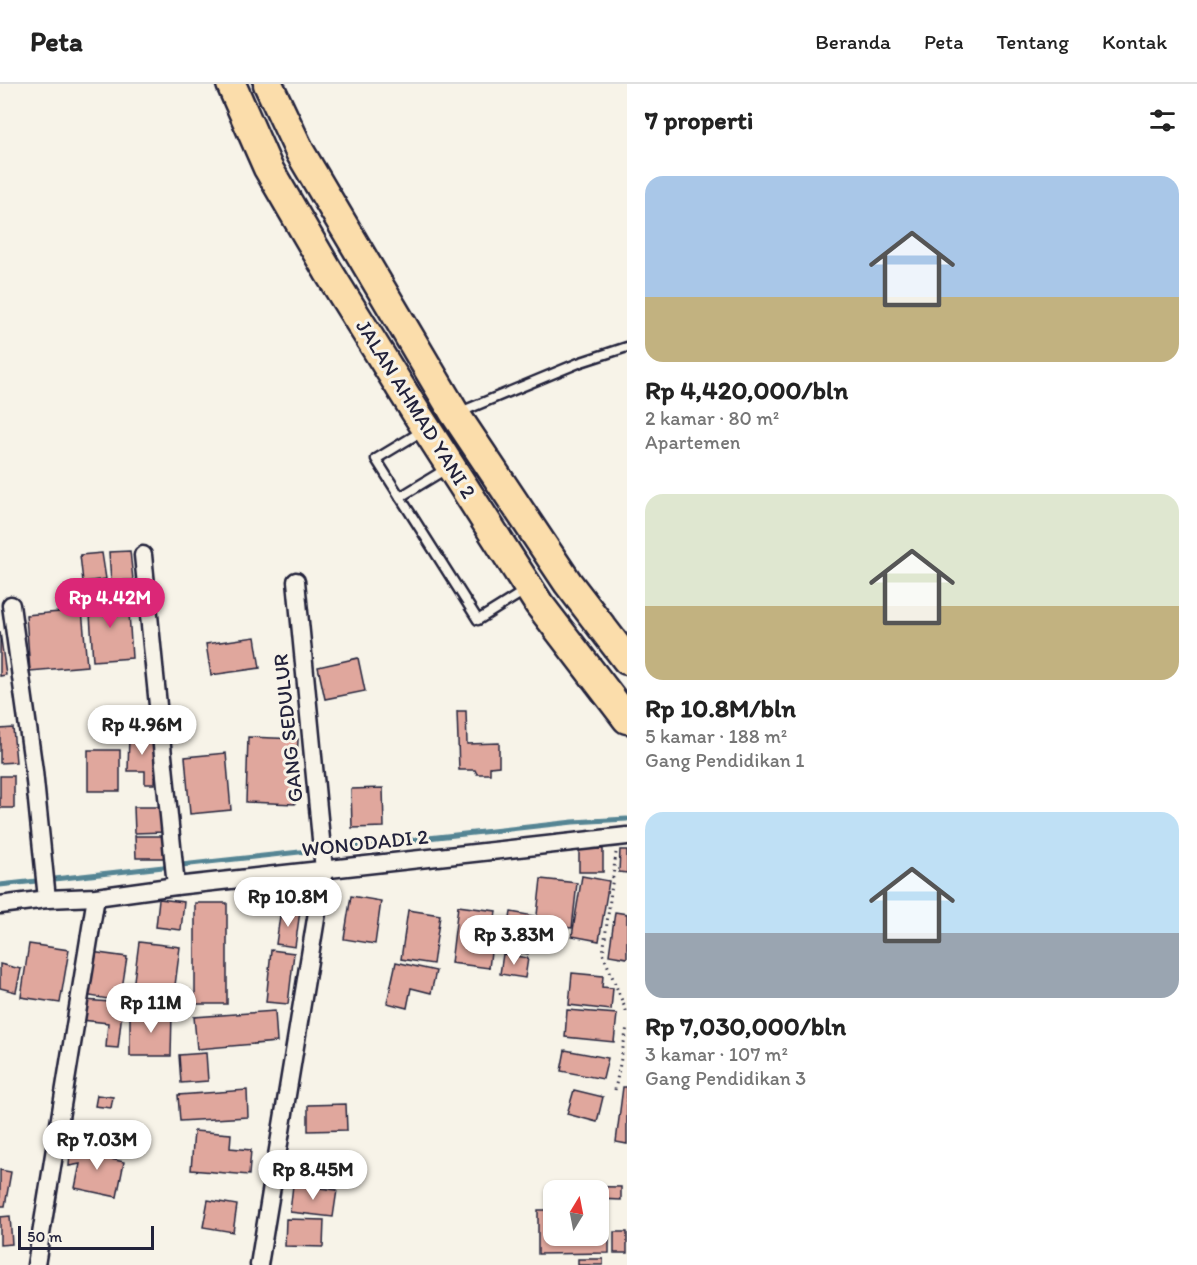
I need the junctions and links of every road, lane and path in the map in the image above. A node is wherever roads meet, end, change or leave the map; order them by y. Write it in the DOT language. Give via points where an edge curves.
graph roads {
  1 [pos="231,84"];
  2 [pos="268,84"];
  3 [pos="627,347"];
  4 [pos="455,414"];
  5 [pos="427,428"];
  6 [pos="451,465"];
  7 [pos="400,497"];
  8 [pos="143,555"];
  9 [pos="296,581"];
  10 [pos="529,589"];
  11 [pos="11,605"];
  12 [pos="627,660"];
  13 [pos="627,719"];
  14 [pos="623,836"];
  15 [pos="324,870"];
  16 [pos="176,886"];
  17 [pos="96,897"];
  18 [pos="47,899"];
  19 [pos="0,905"];
  20 [pos="627,1013"];
  21 [pos="627,1027"];
  22 [pos="615,1090"];
  23 [pos="36,1265"];
  24 [pos="259,1265"];
  1 -- 5 [label="highway, JALAN AHMAD YANI 2" via="268,168"];
  2 -- 4 [label="highway, JALAN AHMAD YANI 2" via="300,152"];
  3 -- 4 [label="lane" via="580,362"];
  4 -- 12 [label="highway, JALAN AHMAD YANI 2" via="568,583"];
  5 -- 6 [label="highway, JALAN AHMAD YANI 2"];
  5 -- 7 [label="lane" via="376,459"];
  6 -- 7 [label="lane"];
  6 -- 10 [label="highway, JALAN AHMAD YANI 2"];
  7 -- 10 [label="lane" via="478,620"];
  8 -- 16 [label="street"];
  9 -- 15 [label="street, GANG SEDULUR"];
  10 -- 13 [label="highway, JALAN AHMAD YANI 2"];
  11 -- 18 [label="street"];
  14 -- 15 [label="street, WONODADI 2"];
  14 -- 20 [label="path" via="603,954"];
  15 -- 16 [label="street, WONODADI 2"];
  15 -- 24 [label="street, GANG SEDULUR"];
  16 -- 17 [label="street, WONODADI 2"];
  17 -- 18 [label="street, WONODADI 2"];
  17 -- 23 [label="street"];
  18 -- 19 [label="street, WONODADI 2"];
  21 -- 22 [label="path"];
}
